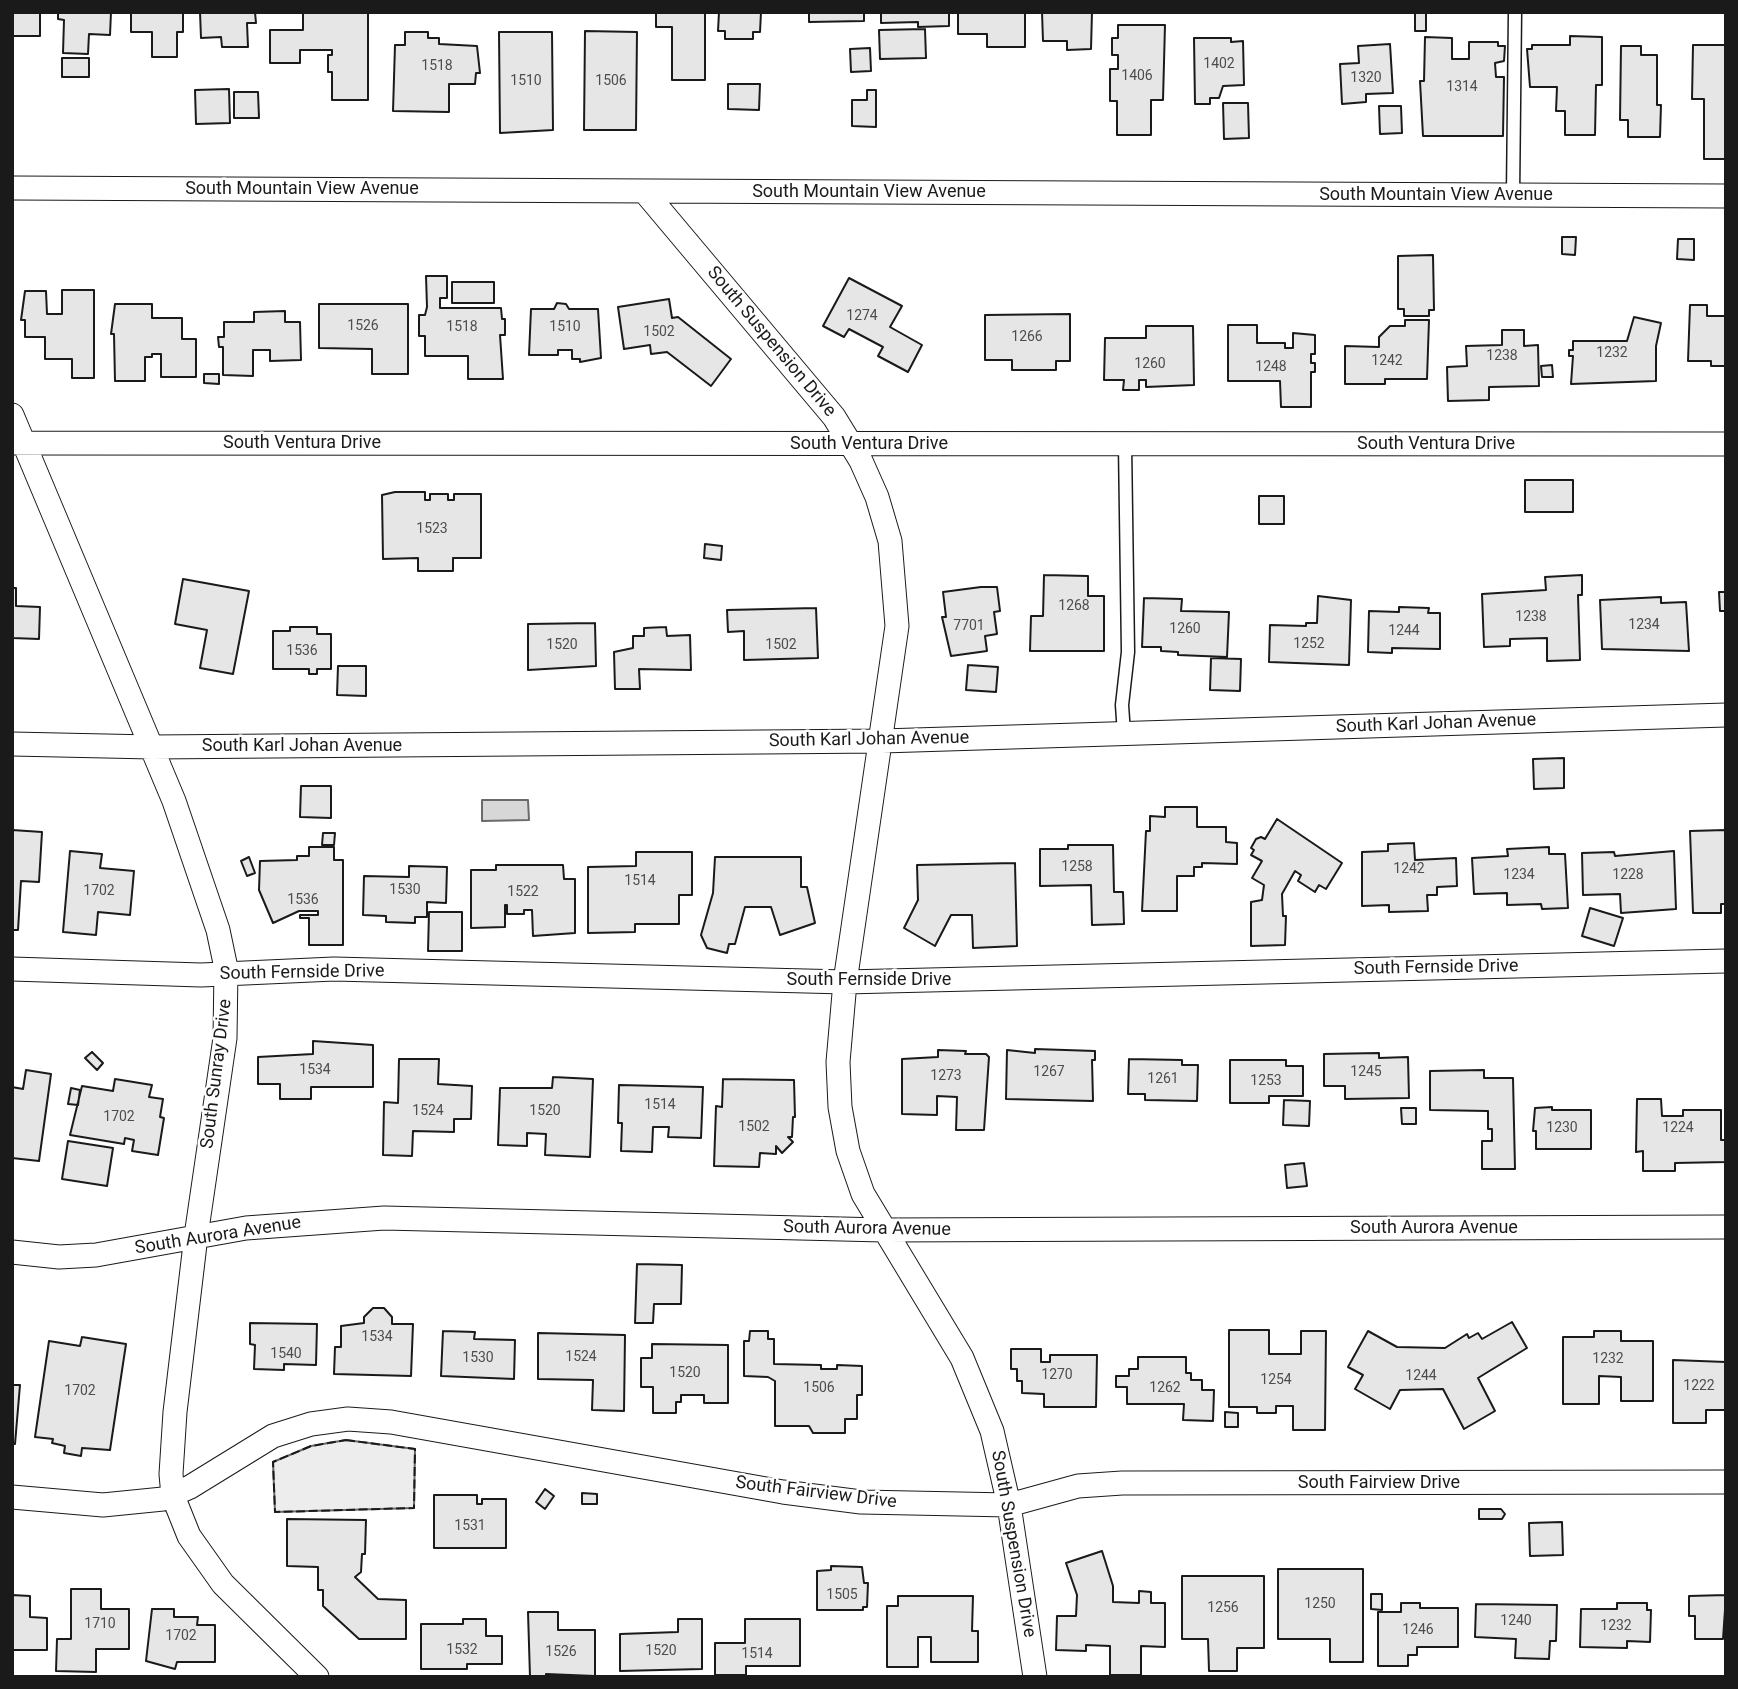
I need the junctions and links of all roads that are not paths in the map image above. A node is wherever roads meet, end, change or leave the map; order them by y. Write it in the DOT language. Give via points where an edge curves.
graph roads {
  1 [pos="1515,12"];
  2 [pos="12,188"];
  3 [pos="644,191"];
  4 [pos="1513,195"];
  5 [pos="1726,197"];
  6 [pos="12,415"];
  7 [pos="18,443"];
  8 [pos="852,444"];
  9 [pos="1125,444"];
  10 [pos="1726,444"];
  11 [pos="1726,715"];
  12 [pos="1124,734"];
  13 [pos="882,741"];
  14 [pos="12,744"];
  15 [pos="152,747"];
  16 [pos="1726,961"];
  17 [pos="12,970"];
  18 [pos="225,975"];
  19 [pos="845,982"];
  20 [pos="1726,1227"];
  21 [pos="883,1230"];
  22 [pos="196,1237"];
  23 [pos="12,1252"];
  24 [pos="1726,1482"];
  25 [pos="173,1496"];
  26 [pos="12,1497"];
  27 [pos="1009,1505"];
  28 [pos="317,1677"];
  29 [pos="1035,1677"];
  1 -- 4 [label="lane"];
  2 -- 3 [label="street, South Mountain View Avenue"];
  3 -- 4 [label="street, South Mountain View Avenue"];
  3 -- 8 [label="street, South Suspension Drive"];
  4 -- 5 [label="street, South Mountain View Avenue"];
  6 -- 7 [label="street, South Sunray Drive"];
  7 -- 8 [label="street, South Ventura Drive"];
  7 -- 15 [label="street, South Sunray Drive"];
  8 -- 9 [label="street, South Ventura Drive"];
  8 -- 13 [label="street, South Suspension Drive" via="877,497 890,541 896,592 897,626"];
  9 -- 10 [label="street, South Ventura Drive"];
  9 -- 12 [label="lane" via="1128,652"];
  11 -- 12 [label="street, South Karl Johan Avenue"];
  12 -- 13 [label="street, South Karl Johan Avenue"];
  13 -- 15 [label="street, South Karl Johan Avenue"];
  13 -- 19 [label="street, South Suspension Drive"];
  14 -- 15 [label="street, South Karl Johan Avenue"];
  15 -- 18 [label="street, South Sunray Drive" via="218,930"];
  16 -- 19 [label="street, South Fernside Drive"];
  17 -- 18 [label="street, South Fernside Drive"];
  18 -- 19 [label="street, South Fernside Drive" via="334,969"];
  18 -- 22 [label="street, South Sunray Drive" via="226,1030"];
  19 -- 21 [label="street, South Suspension Drive" via="838,1062 840,1107 848,1151 863,1194"];
  20 -- 21 [label="street, South Aurora Avenue"];
  21 -- 22 [label="street, South Aurora Avenue" via="384,1219 305,1222"];
  21 -- 27 [label="street, South Suspension Drive" via="972,1380 992,1431"];
  22 -- 23 [label="street, South Aurora Avenue" via="96,1255"];
  22 -- 25 [label="street, South Sunray Drive" via="174,1424"];
  24 -- 27 [label="street, South Fairview Drive" via="1122,1483 1079,1486"];
  25 -- 26 [label="street, South Fairview Drive" via="103,1505"];
  25 -- 27 [label="street, South Fairview Drive" via="273,1436 348,1419 391,1422 783,1492 861,1502"];
  25 -- 28 [label="street, South Sunray Drive" via="189,1535 214,1573"];
  27 -- 29 [label="street, South Suspension Drive"];
}
